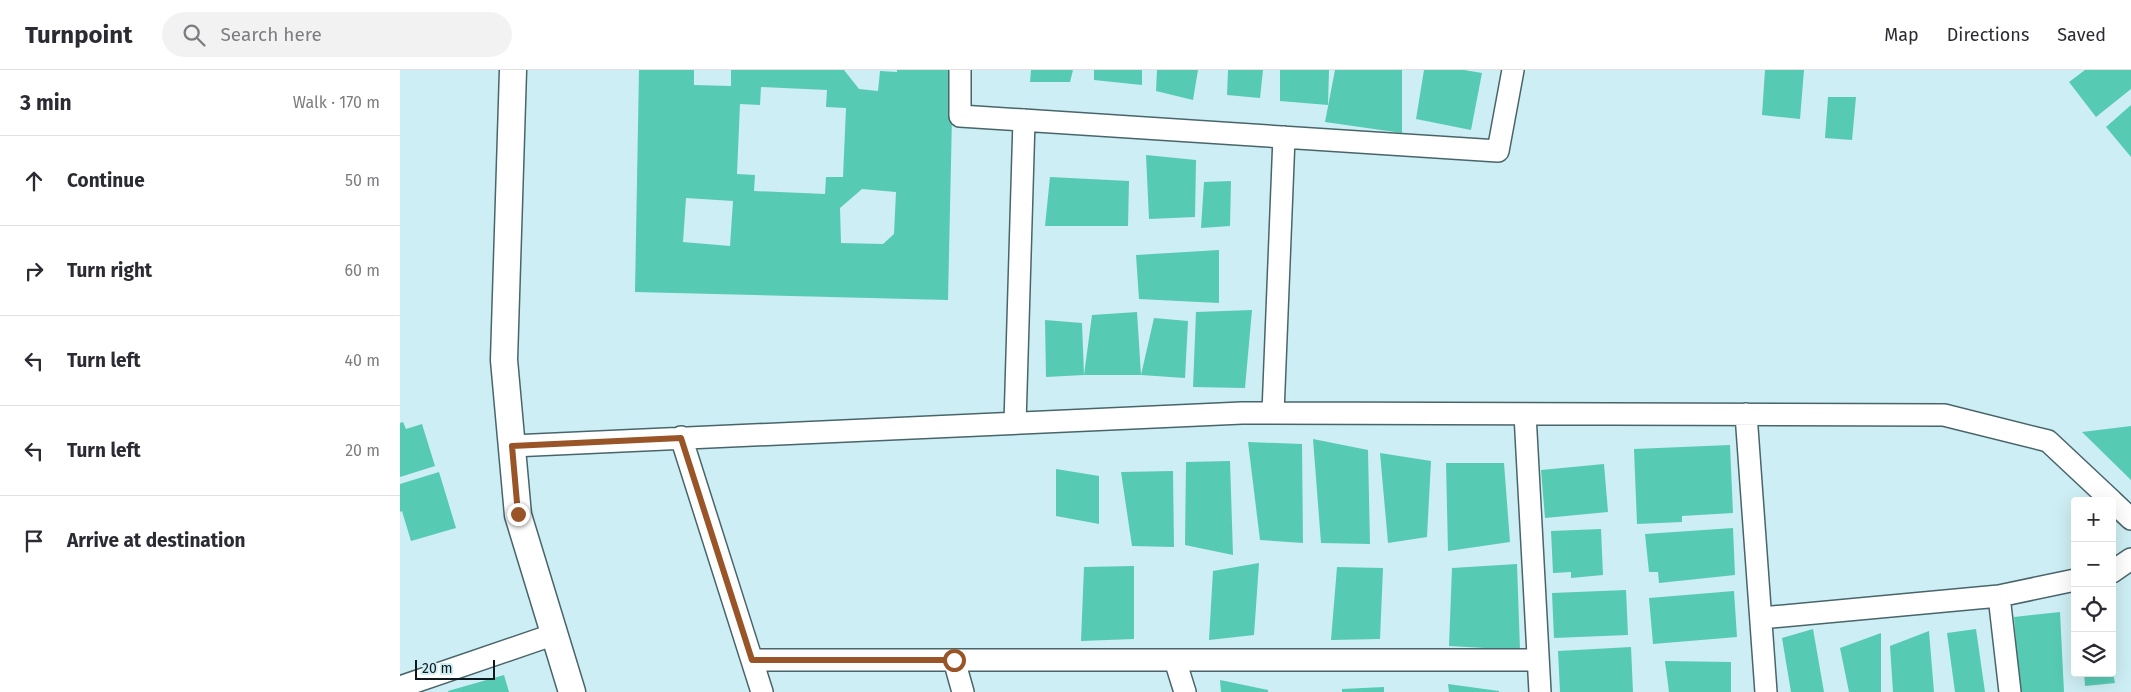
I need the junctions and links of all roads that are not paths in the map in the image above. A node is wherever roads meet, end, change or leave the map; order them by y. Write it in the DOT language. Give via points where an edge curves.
graph roads {
  1 [pos="513,70"];
  2 [pos="960,70"];
  3 [pos="1513,70"];
  4 [pos="1024,120"];
  5 [pos="1284,137"];
  6 [pos="1273,413"];
  7 [pos="1525,414"];
  8 [pos="1746,414"];
  9 [pos="1015,423"];
  10 [pos="681,438"];
  11 [pos="512,446"];
  12 [pos="2108,497"];
  13 [pos="2116,505"];
  14 [pos="2131,519"];
  15 [pos="2131,558"];
  16 [pos="2116,569"];
  17 [pos="2071,581"];
  18 [pos="1998,596"];
  19 [pos="1760,618"];
  20 [pos="555,634"];
  21 [pos="752,660"];
  22 [pos="954,660"];
  23 [pos="1175,660"];
  24 [pos="1538,660"];
  25 [pos="400,687"];
  26 [pos="572,692"];
  27 [pos="762,692"];
  28 [pos="963,692"];
  29 [pos="1185,692"];
  30 [pos="1540,692"];
  31 [pos="1766,692"];
  32 [pos="2010,692"];
  1 -- 11 [label="street" via="504,360"];
  2 -- 4 [label="street" via="960,116"];
  3 -- 5 [label="street" via="1498,151"];
  4 -- 5 [label="street"];
  4 -- 9 [label="street"];
  5 -- 6 [label="street"];
  6 -- 7 [label="street"];
  6 -- 9 [label="street"];
  7 -- 8 [label="street"];
  7 -- 24 [label="street"];
  8 -- 12 [label="street" via="1944,415 2048,441"];
  8 -- 19 [label="street"];
  9 -- 10 [label="street"];
  10 -- 11 [label="street"];
  10 -- 21 [label="street"];
  11 -- 20 [label="street" via="518,514"];
  13 -- 14 [label="street"];
  15 -- 16 [label="street"];
  17 -- 18 [label="street"];
  18 -- 19 [label="street"];
  18 -- 32 [label="street"];
  19 -- 31 [label="street"];
  20 -- 25 [label="street"];
  20 -- 26 [label="street"];
  21 -- 22 [label="street"];
  21 -- 27 [label="street"];
  22 -- 23 [label="street"];
  22 -- 28 [label="street"];
  23 -- 24 [label="street"];
  23 -- 29 [label="street"];
  24 -- 30 [label="street"];
}
